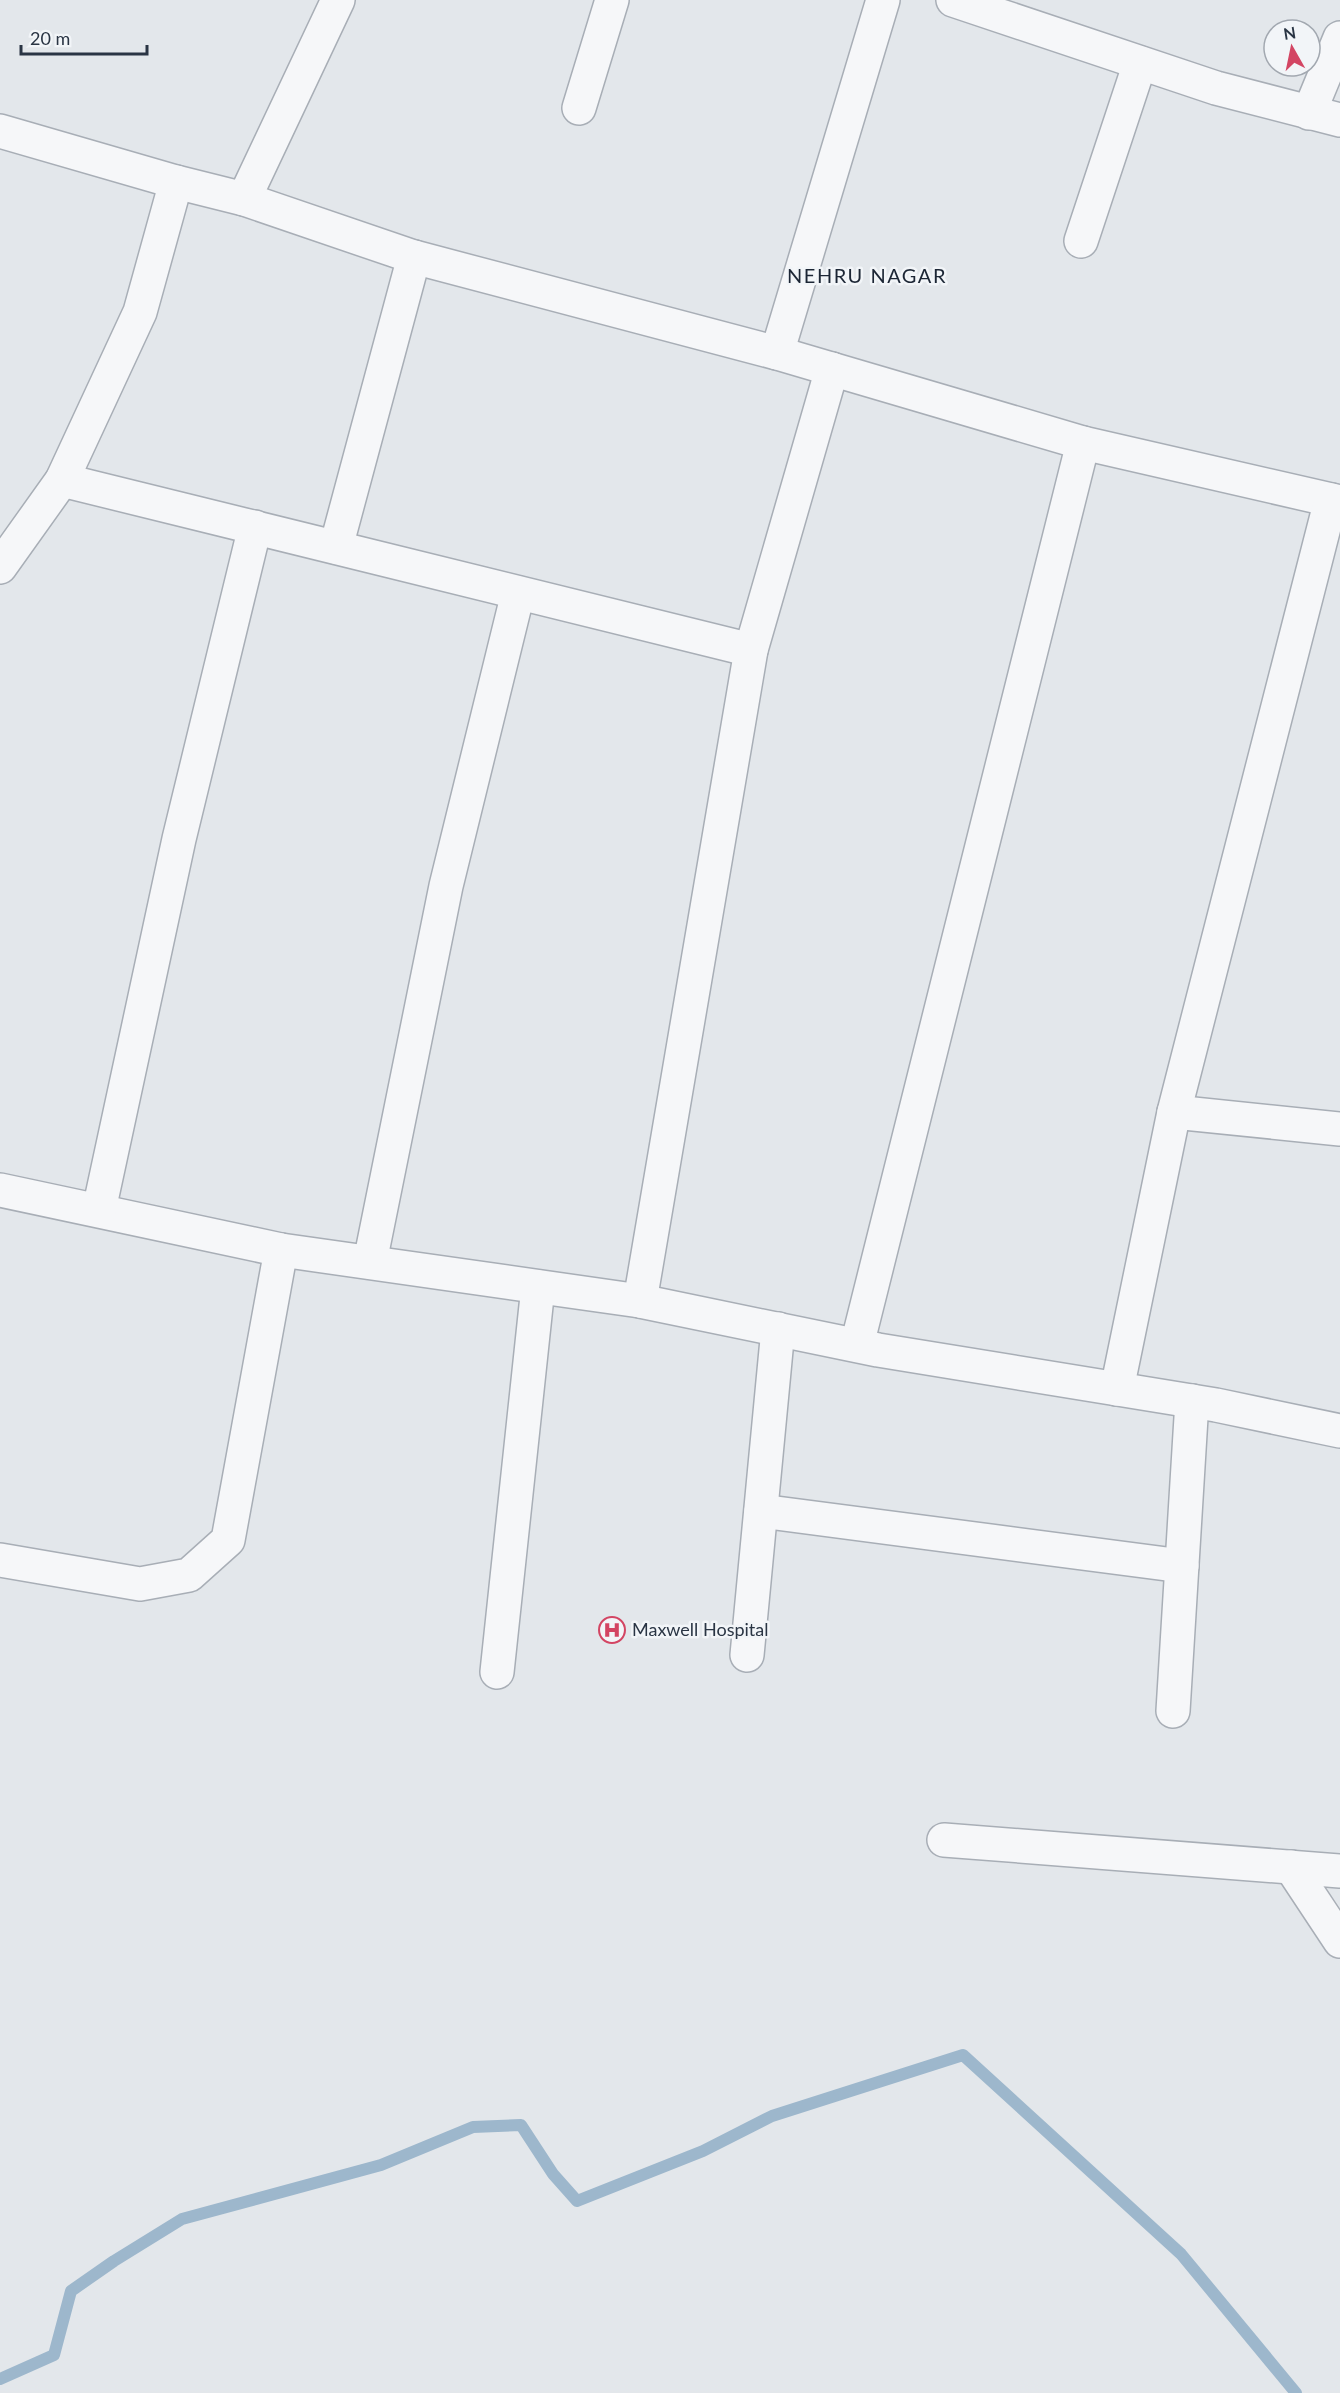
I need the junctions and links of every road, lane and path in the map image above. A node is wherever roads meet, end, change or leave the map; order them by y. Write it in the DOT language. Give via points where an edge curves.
graph roads {
  1 [pos="338,0"];
  2 [pos="612,0"];
  3 [pos="883,0"];
  4 [pos="953,0"];
  5 [pos="1340,38"];
  6 [pos="1140,63"];
  7 [pos="579,108"];
  8 [pos="1309,112"];
  9 [pos="1340,120"];
  10 [pos="0,131"];
  11 [pos="176,182"];
  12 [pos="244,199"];
  13 [pos="1081,241"];
  14 [pos="414,257"];
  15 [pos="777,352"];
  16 [pos="832,369"];
  17 [pos="1083,443"];
  18 [pos="62,480"];
  19 [pos="1335,501"];
  20 [pos="255,527"];
  21 [pos="336,547"];
  22 [pos="0,567"];
  23 [pos="518,592"];
  24 [pos="751,650"];
  25 [pos="1174,1112"];
  26 [pos="1340,1129"];
  27 [pos="0,1190"];
  28 [pos="99,1210"];
  29 [pos="281,1250"];
  30 [pos="370,1262"];
  31 [pos="538,1287"];
  32 [pos="640,1301"];
  33 [pos="778,1329"];
  34 [pos="857,1345"];
  35 [pos="1117,1389"];
  36 [pos="1192,1401"];
  37 [pos="1340,1431"];
  38 [pos="761,1511"];
  39 [pos="0,1560"];
  40 [pos="1182,1566"];
  41 [pos="747,1655"];
  42 [pos="497,1672"];
  43 [pos="1173,1712"];
  44 [pos="945,1840"];
  45 [pos="1292,1867"];
  46 [pos="1340,1871"];
  47 [pos="1340,1941"];
  1 -- 12 [label="street"];
  2 -- 7 [label="street"];
  3 -- 15 [label="street"];
  4 -- 6 [label="street"];
  5 -- 8 [label="street"];
  6 -- 8 [label="street"];
  6 -- 13 [label="street"];
  8 -- 9 [label="street"];
  10 -- 11 [label="street"];
  11 -- 12 [label="street"];
  11 -- 18 [label="street" via="140,312"];
  12 -- 14 [label="street"];
  14 -- 15 [label="street"];
  14 -- 21 [label="street"];
  15 -- 16 [label="street"];
  16 -- 17 [label="street"];
  16 -- 24 [label="street"];
  17 -- 19 [label="street"];
  17 -- 34 [label="street"];
  18 -- 20 [label="street"];
  18 -- 22 [label="street"];
  19 -- 25 [label="street"];
  20 -- 21 [label="street"];
  20 -- 28 [label="street" via="179,840"];
  21 -- 23 [label="street"];
  23 -- 24 [label="street"];
  23 -- 30 [label="street" via="446,886"];
  24 -- 32 [label="street"];
  25 -- 26 [label="street"];
  25 -- 35 [label="street"];
  27 -- 28 [label="street"];
  28 -- 29 [label="street"];
  29 -- 30 [label="street"];
  29 -- 39 [label="street" via="228,1540 189,1575 140,1584"];
  30 -- 31 [label="street"];
  31 -- 32 [label="street"];
  31 -- 42 [label="street"];
  32 -- 33 [label="street"];
  33 -- 34 [label="street"];
  33 -- 38 [label="street"];
  34 -- 35 [label="street"];
  35 -- 36 [label="street"];
  36 -- 37 [label="street"];
  36 -- 40 [label="street"];
  38 -- 40 [label="street"];
  38 -- 41 [label="street"];
  40 -- 43 [label="street"];
  44 -- 45 [label="street"];
  45 -- 46 [label="street"];
  45 -- 47 [label="street"];
}
